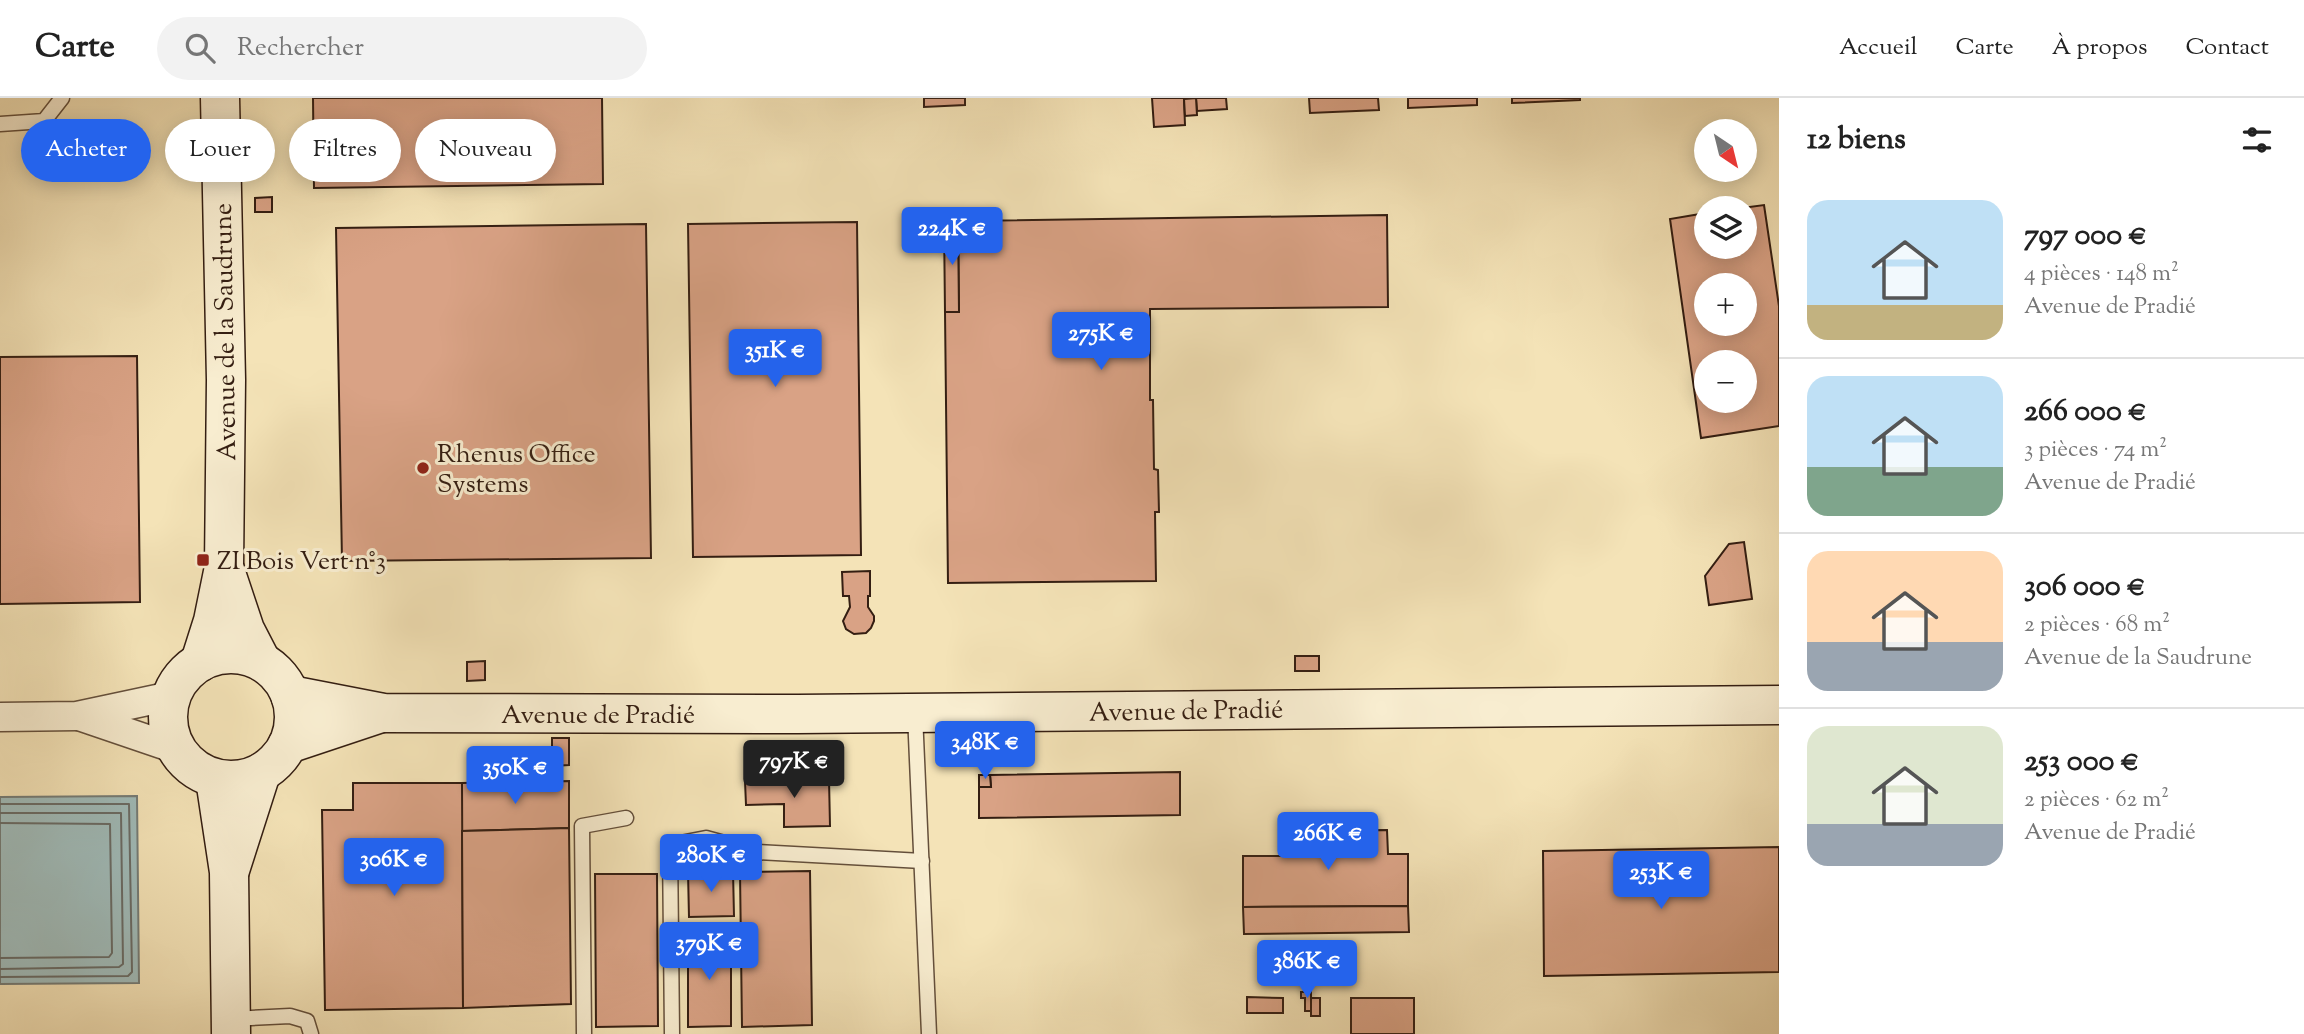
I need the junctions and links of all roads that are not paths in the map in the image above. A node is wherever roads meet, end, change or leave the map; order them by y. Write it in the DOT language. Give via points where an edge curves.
graph roads {
  1 [pos="62,98"];
  2 [pos="220,98"];
  3 [pos="0,124"];
  4 [pos="224,567"];
  5 [pos="261,661"];
  6 [pos="200,662"];
  7 [pos="171,695"];
  8 [pos="290,695"];
  9 [pos="1779,705"];
  10 [pos="383,713"];
  11 [pos="915,713"];
  12 [pos="77,716"];
  13 [pos="0,717"];
  14 [pos="288,744"];
  15 [pos="176,749"];
  16 [pos="261,773"];
  17 [pos="215,779"];
  18 [pos="626,818"];
  19 [pos="922,861"];
  20 [pos="229,872"];
  21 [pos="231,1027"];
  22 [pos="311,1034"];
  23 [pos="584,1034"];
  24 [pos="672,1034"];
  25 [pos="929,1034"];
  1 -- 3 [label="lane" via="44,121"];
  2 -- 4 [label="street, Avenue de la Saudrune" via="226,380"];
  4 -- 5 [label="street, Avenue de la Saudrune" via="245,630"];
  4 -- 6 [label="street, Avenue de la Saudrune"];
  5 -- 6 [label="street" via="241,654 220,654"];
  5 -- 8 [label="street" via="284,682"];
  6 -- 7 [label="street" via="188,670"];
  7 -- 12 [label="street"];
  7 -- 15 [label="street" via="167,714"];
  8 -- 10 [label="street, Avenue de Pradié"];
  8 -- 14 [label="street" via="294,712"];
  9 -- 11 [label="street, Avenue de Pradié"];
  10 -- 11 [label="street, Avenue de Pradié"];
  10 -- 14 [label="street, Avenue de Pradié"];
  11 -- 19 [label="lane"];
  12 -- 13 [label="street"];
  12 -- 15 [label="street"];
  14 -- 16 [label="street" via="277,761"];
  15 -- 17 [label="street" via="186,762"];
  16 -- 17 [label="street" via="231,781"];
  16 -- 20 [label="street"];
  17 -- 20 [label="street"];
  18 -- 23 [label="lane" via="582,826"];
  19 -- 24 [label="lane" via="757,852 706,838 670,845"];
  19 -- 25 [label="lane"];
  20 -- 21 [label="street"];
  21 -- 22 [label="lane" via="290,1016 307,1021"];
}
